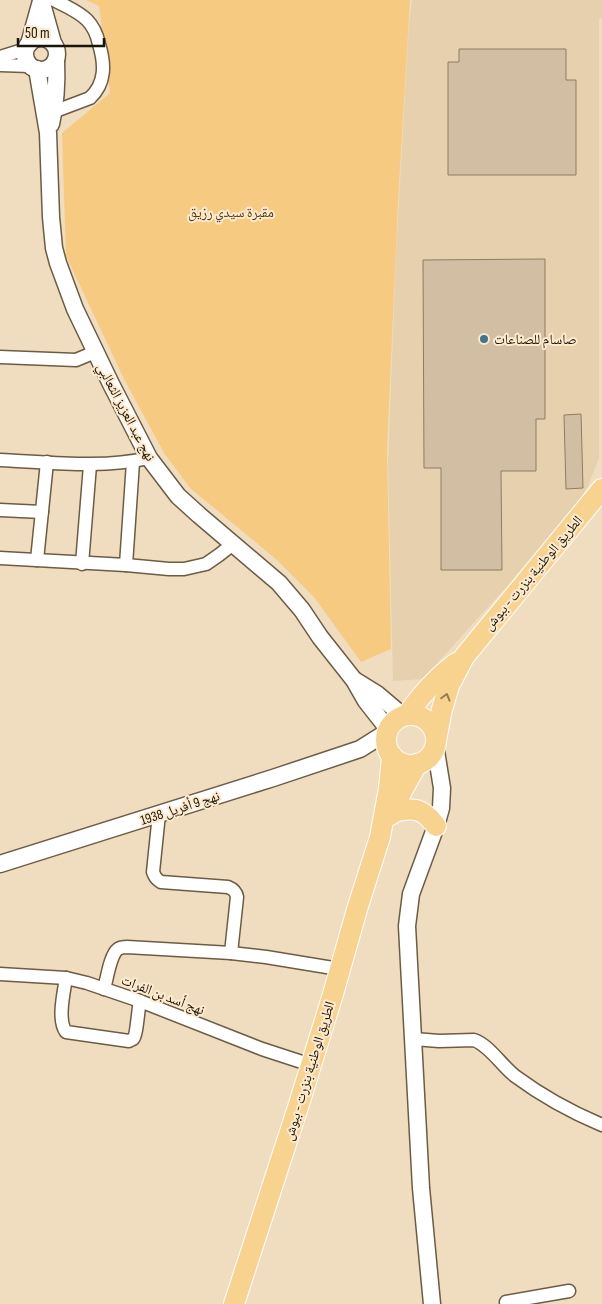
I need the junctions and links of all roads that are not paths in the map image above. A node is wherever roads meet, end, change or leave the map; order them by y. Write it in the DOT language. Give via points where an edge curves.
graph roads {
  1 [pos="45,0"];
  2 [pos="53,43"];
  3 [pos="27,47"];
  4 [pos="0,57"];
  5 [pos="56,60"];
  6 [pos="0,65"];
  7 [pos="34,68"];
  8 [pos="53,112"];
  9 [pos="48,133"];
  10 [pos="95,352"];
  11 [pos="0,357"];
  12 [pos="0,460"];
  13 [pos="141,460"];
  14 [pos="47,462"];
  15 [pos="90,465"];
  16 [pos="602,489"];
  17 [pos="0,510"];
  18 [pos="42,512"];
  19 [pos="233,544"];
  20 [pos="0,558"];
  21 [pos="37,560"];
  22 [pos="82,564"];
  23 [pos="126,565"];
  24 [pos="464,657"];
  25 [pos="396,723"];
  26 [pos="436,743"];
  27 [pos="360,749"];
  28 [pos="390,754"];
  29 [pos="419,763"];
  30 [pos="442,788"];
  31 [pos="393,812"];
  32 [pos="159,814"];
  33 [pos="436,826"];
  34 [pos="380,837"];
  35 [pos="0,864"];
  36 [pos="231,954"];
  37 [pos="339,969"];
  38 [pos="0,974"];
  39 [pos="66,978"];
  40 [pos="104,989"];
  41 [pos="140,1001"];
  42 [pos="414,1039"];
  43 [pos="311,1065"];
  44 [pos="602,1126"];
  45 [pos="569,1291"];
  46 [pos="506,1300"];
  47 [pos="234,1304"];
  48 [pos="432,1304"];
  1 -- 2 [label="street"];
  1 -- 3 [label="street"];
  1 -- 8 [label="street" via="78,12 92,26 104,64 101,82 90,98"];
  2 -- 3 [label="street" via="41,38"];
  2 -- 5 [label="street" via="57,51"];
  3 -- 4 [label="street"];
  3 -- 7 [label="street" via="25,55"];
  5 -- 7 [label="street" via="43,70"];
  5 -- 8 [label="street, نهج عبد العزيز الثعالبي"];
  6 -- 7 [label="street"];
  7 -- 9 [label="street, نهج عبد العزيز الثعالبي"];
  8 -- 9 [label="street, نهج عبد العزيز الثعالبي"];
  9 -- 10 [label="street, نهج عبد العزيز الثعالبي" via="54,248 75,309"];
  10 -- 11 [label="street" via="76,360"];
  10 -- 13 [label="street, نهج عبد العزيز الثعالبي"];
  12 -- 14 [label="street"];
  13 -- 15 [label="street"];
  13 -- 19 [label="street, نهج عبد العزيز الثعالبي"];
  13 -- 23 [label="street"];
  14 -- 15 [label="street"];
  14 -- 18 [label="street"];
  15 -- 22 [label="street"];
  16 -- 24 [label="main road, الطريق الوطنية بنزرت - ببوش"];
  17 -- 18 [label="street"];
  18 -- 21 [label="street"];
  19 -- 23 [label="street" via="219,556 196,567 169,569"];
  19 -- 25 [label="street, نهج عبد العزيز الثعالبي" via="291,596 366,701"];
  20 -- 21 [label="street"];
  21 -- 22 [label="street"];
  22 -- 23 [label="street"];
  24 -- 25 [label="main road, الطريق الوطنية بنزرت - ببوش" via="445,671"];
  26 -- 24 [label="main road, الطريق الوطنية بنزرت - ببوش, one-way" via="449,686"];
  25 -- 26 [label="main road" via="419,716 434,730"];
  25 -- 27 [label="street"];
  25 -- 28 [label="main road" via="386,739"];
  26 -- 29 [label="main road" via="429,758"];
  26 -- 30 [label="street"];
  27 -- 28 [label="street"];
  27 -- 32 [label="street, نهج 9 أفريل 1938"];
  28 -- 29 [label="main road" via="406,764"];
  28 -- 34 [label="main road, الطريق الوطنية بنزرت - ببوش" via="389,788"];
  29 -- 30 [label="street" via="430,769"];
  29 -- 31 [label="main road, الطريق الوطنية بنزرت - ببوش"];
  30 -- 33 [label="street"];
  31 -- 33 [label="main road" via="416,810"];
  31 -- 34 [label="main road, الطريق الوطنية بنزرت - ببوش"];
  32 -- 35 [label="street, نهج 9 أفريل 1938"];
  32 -- 36 [label="street" via="154,877 161,882 233,889 237,897"];
  33 -- 42 [label="street" via="416,877 408,910"];
  34 -- 37 [label="main road, الطريق الوطنية بنزرت - ببوش"];
  36 -- 37 [label="street"];
  36 -- 40 [label="street" via="122,947 112,959"];
  37 -- 43 [label="main road, الطريق الوطنية بنزرت - ببوش"];
  38 -- 39 [label="street, نهج أسد بن الفرات"];
  39 -- 40 [label="street, نهج أسد بن الفرات"];
  39 -- 41 [label="street" via="62,1024 66,1032 132,1040"];
  40 -- 41 [label="street, نهج أسد بن الفرات"];
  41 -- 43 [label="street, نهج أسد بن الفرات" via="262,1050"];
  42 -- 44 [label="street" via="478,1041 510,1072 535,1090"];
  42 -- 48 [label="street" via="421,1188"];
  43 -- 47 [label="main road, الطريق الوطنية بنزرت - ببوش"];
  45 -- 46 [label="street"];
}
